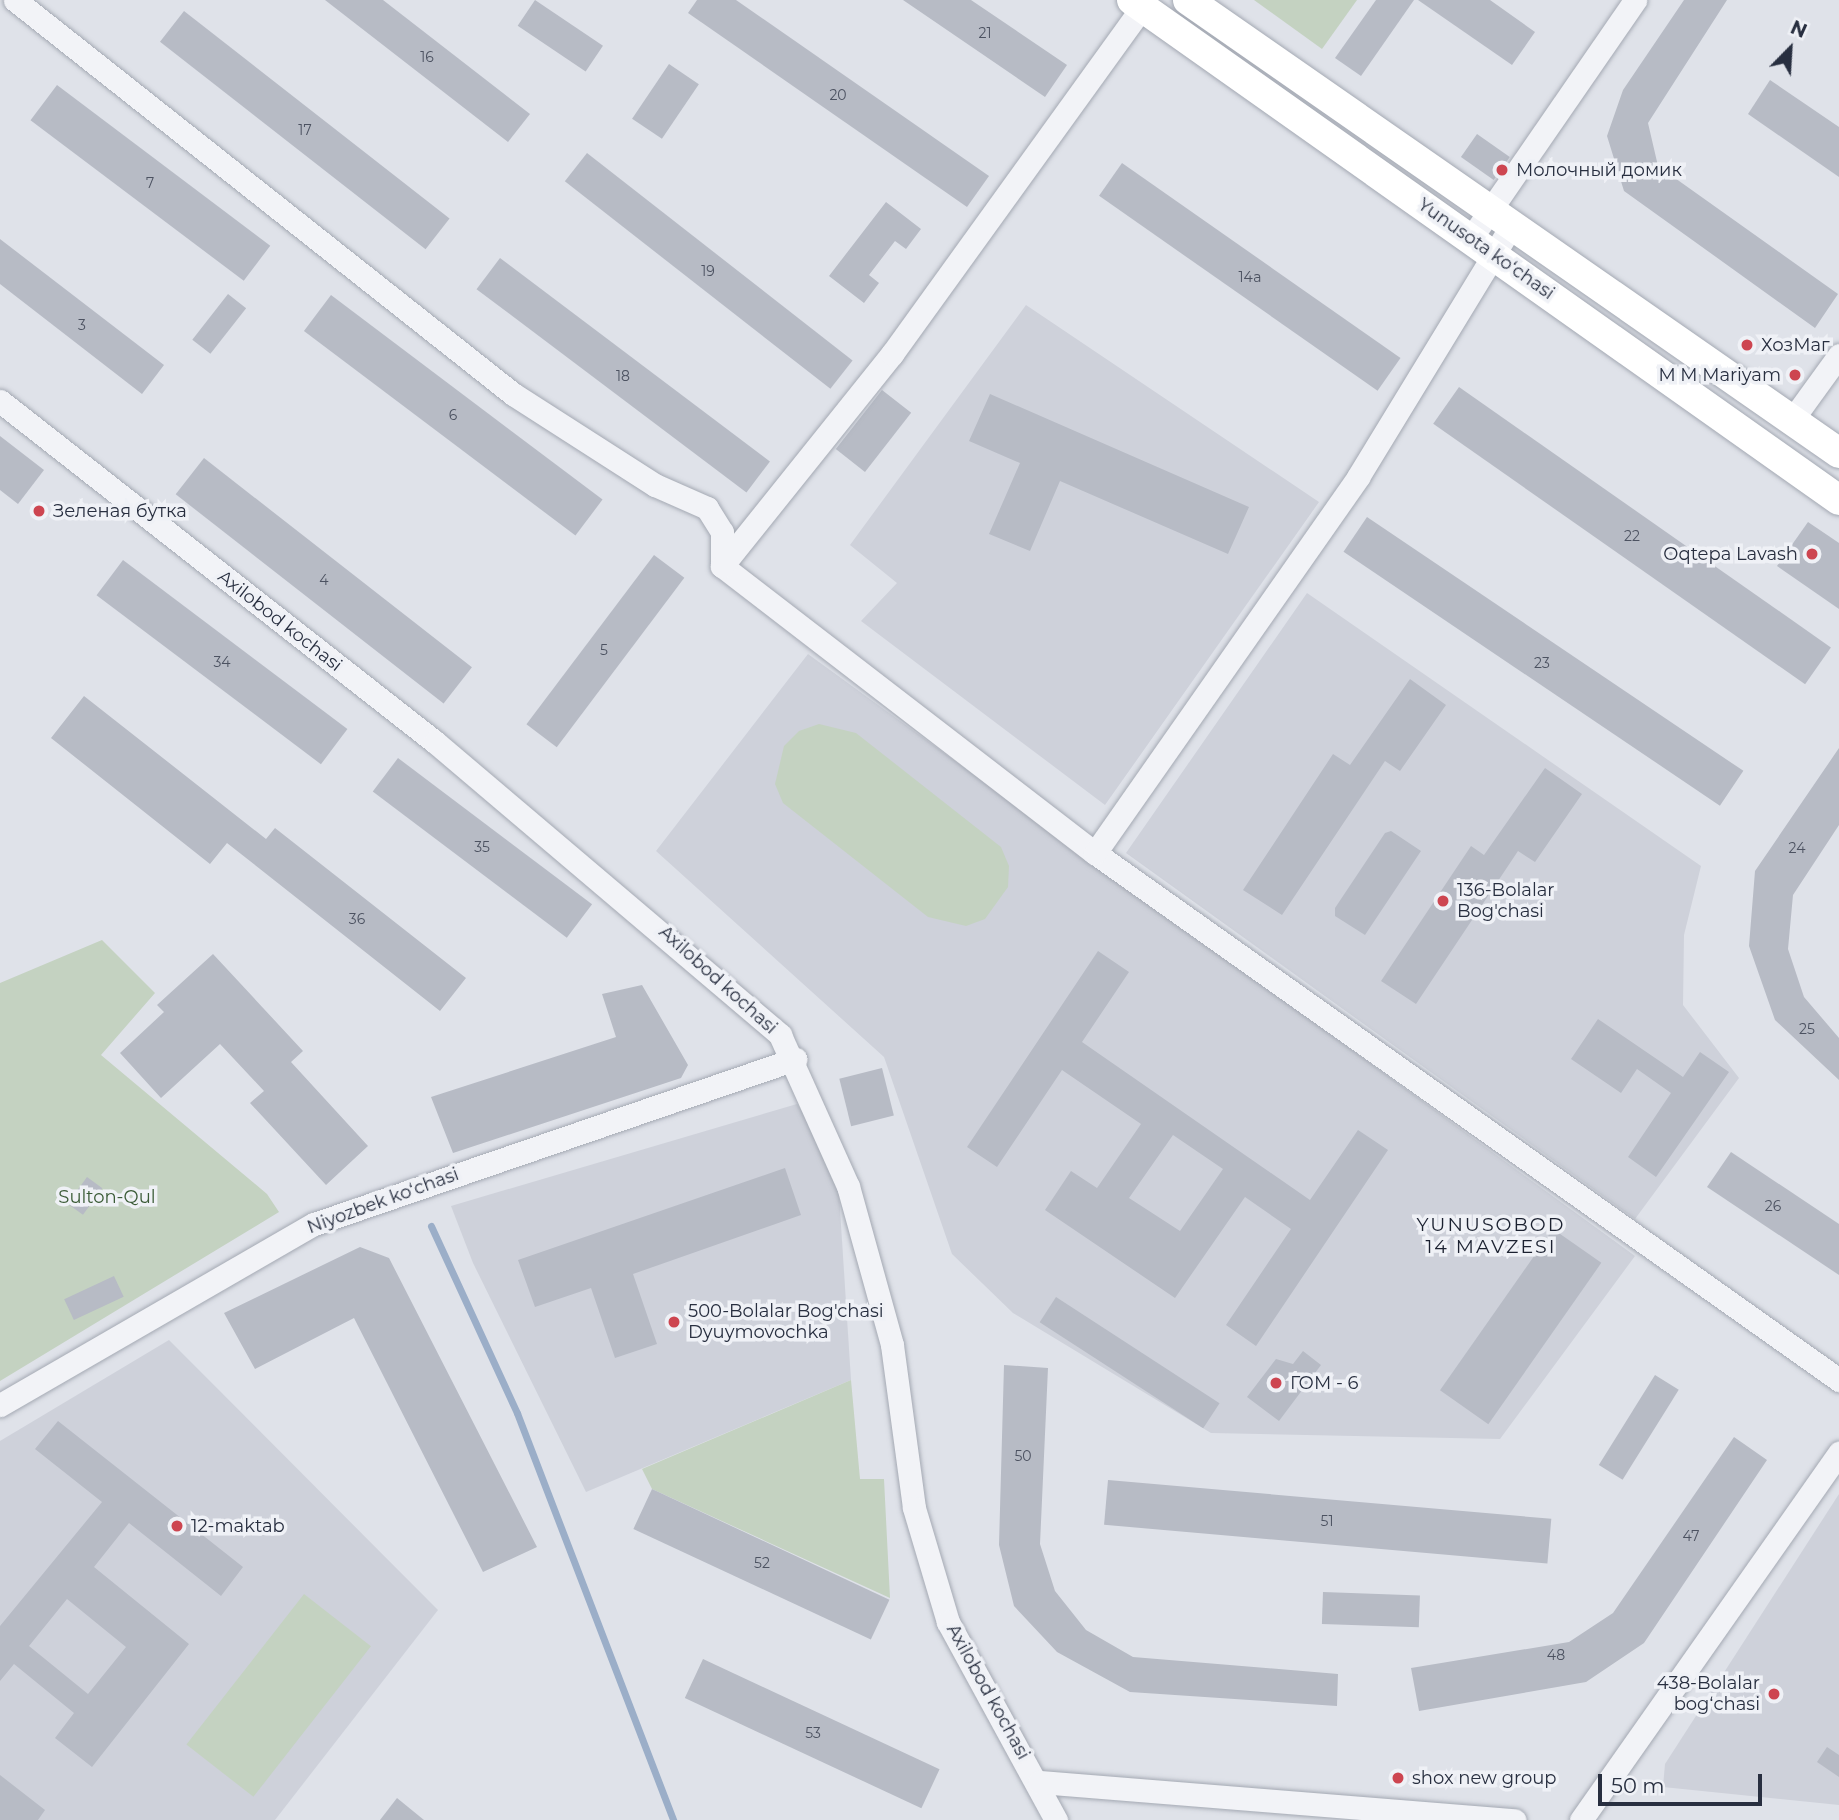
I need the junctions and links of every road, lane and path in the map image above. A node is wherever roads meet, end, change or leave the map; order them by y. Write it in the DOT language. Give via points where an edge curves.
graph roads {
  1 [pos="15,0"];
  2 [pos="1188,0"];
  3 [pos="1635,0"];
  4 [pos="1137,4"];
  5 [pos="1501,217"];
  6 [pos="1481,246"];
  7 [pos="1839,355"];
  8 [pos="0,401"];
  9 [pos="1792,420"];
  10 [pos="1839,453"];
  11 [pos="1839,500"];
  12 [pos="722,566"];
  13 [pos="1095,853"];
  14 [pos="795,1059"];
  15 [pos="1839,1380"];
  16 [pos="0,1405"];
  17 [pos="1839,1453"];
  18 [pos="1039,1782"];
  19 [pos="1056,1820"];
  20 [pos="1514,1820"];
  21 [pos="1581,1820"];
  1 -- 12 [label="street" via="513,394 654,485 707,508 722,532"];
  2 -- 5 [label="main road, Yunusota koʻchasi"];
  3 -- 5 [label="street"];
  4 -- 6 [label="main road, Yunusota koʻchasi"];
  4 -- 12 [label="street" via="892,354"];
  5 -- 6 [label="street"];
  5 -- 9 [label="main road, Yunusota koʻchasi"];
  6 -- 11 [label="main road, Yunusota koʻchasi"];
  6 -- 13 [label="street" via="1357,477"];
  7 -- 9 [label="street"];
  8 -- 14 [label="street, Axilobod kochasi" via="591,871 761,1015"];
  9 -- 10 [label="main road, Yunusota koʻchasi"];
  12 -- 13 [label="street"];
  13 -- 15 [label="street"];
  14 -- 16 [label="street, Niyozbek koʻchasi" via="313,1224"];
  14 -- 18 [label="street, Axilobod kochasi" via="848,1186 892,1345 915,1508 948,1622"];
  17 -- 21 [label="street"];
  18 -- 19 [label="street, Axilobod kochasi"];
  18 -- 20 [label="street"];
}
